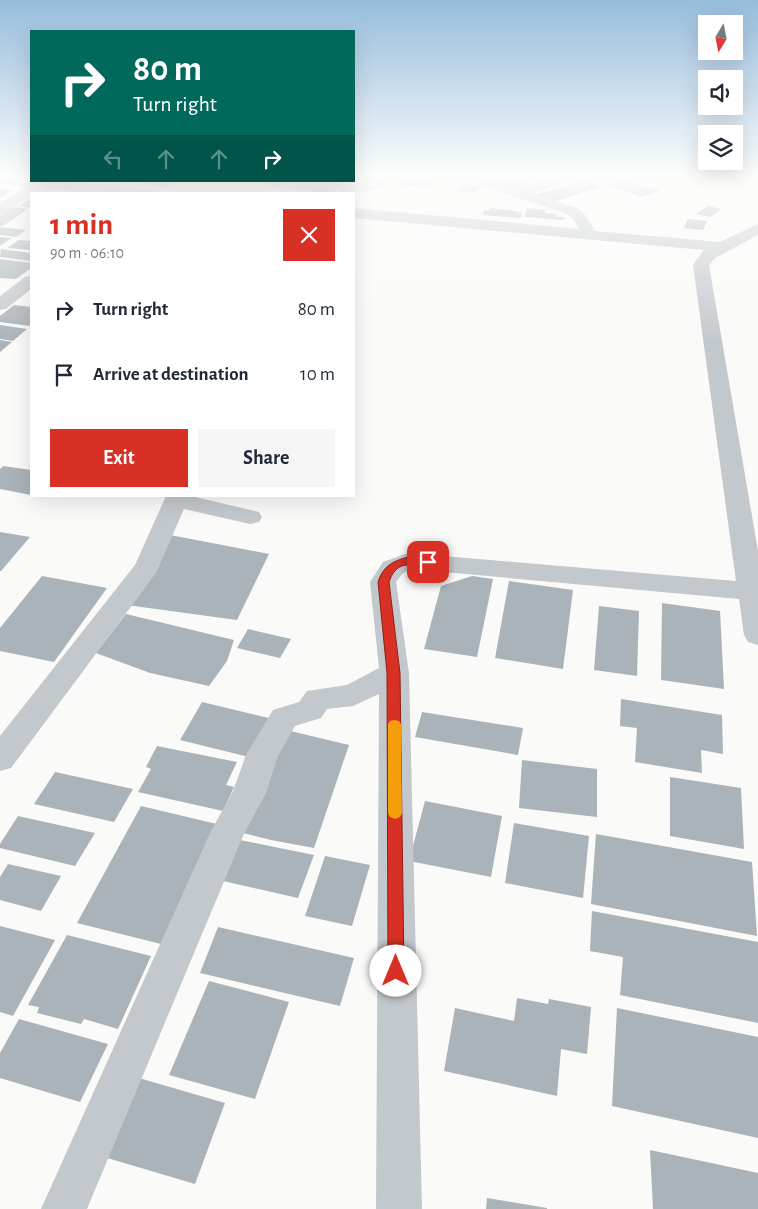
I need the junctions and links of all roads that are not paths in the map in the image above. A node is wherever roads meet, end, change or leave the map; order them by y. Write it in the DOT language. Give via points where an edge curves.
graph roads {
  1 [pos="552,231"];
  2 [pos="588,231"];
  3 [pos="753,231"];
  4 [pos="590,235"];
  5 [pos="722,247"];
  6 [pos="0,282"];
  7 [pos="28,284"];
  8 [pos="0,305"];
  9 [pos="250,517"];
  10 [pos="751,591"];
  11 [pos="758,635"];
  12 [pos="394,673"];
  13 [pos="0,759"];
  14 [pos="64,1209"];
  15 [pos="399,1209"];
  1 -- 4 [label="street"];
  2 -- 4 [label="street"];
  3 -- 5 [label="street"];
  4 -- 5 [label="street"];
  5 -- 10 [label="street" via="709,254 701,270"];
  6 -- 7 [label="street"];
  7 -- 8 [label="street"];
  9 -- 13 [label="street" via="176,500 148,567"];
  10 -- 11 [label="street"];
  10 -- 12 [label="street" via="408,560 396,564 386,573 383,582"];
  12 -- 14 [label="street" via="353,695 318,699 310,710 284,718 280,724 262,755 250,793 228,833"];
  12 -- 15 [label="street"];
}
